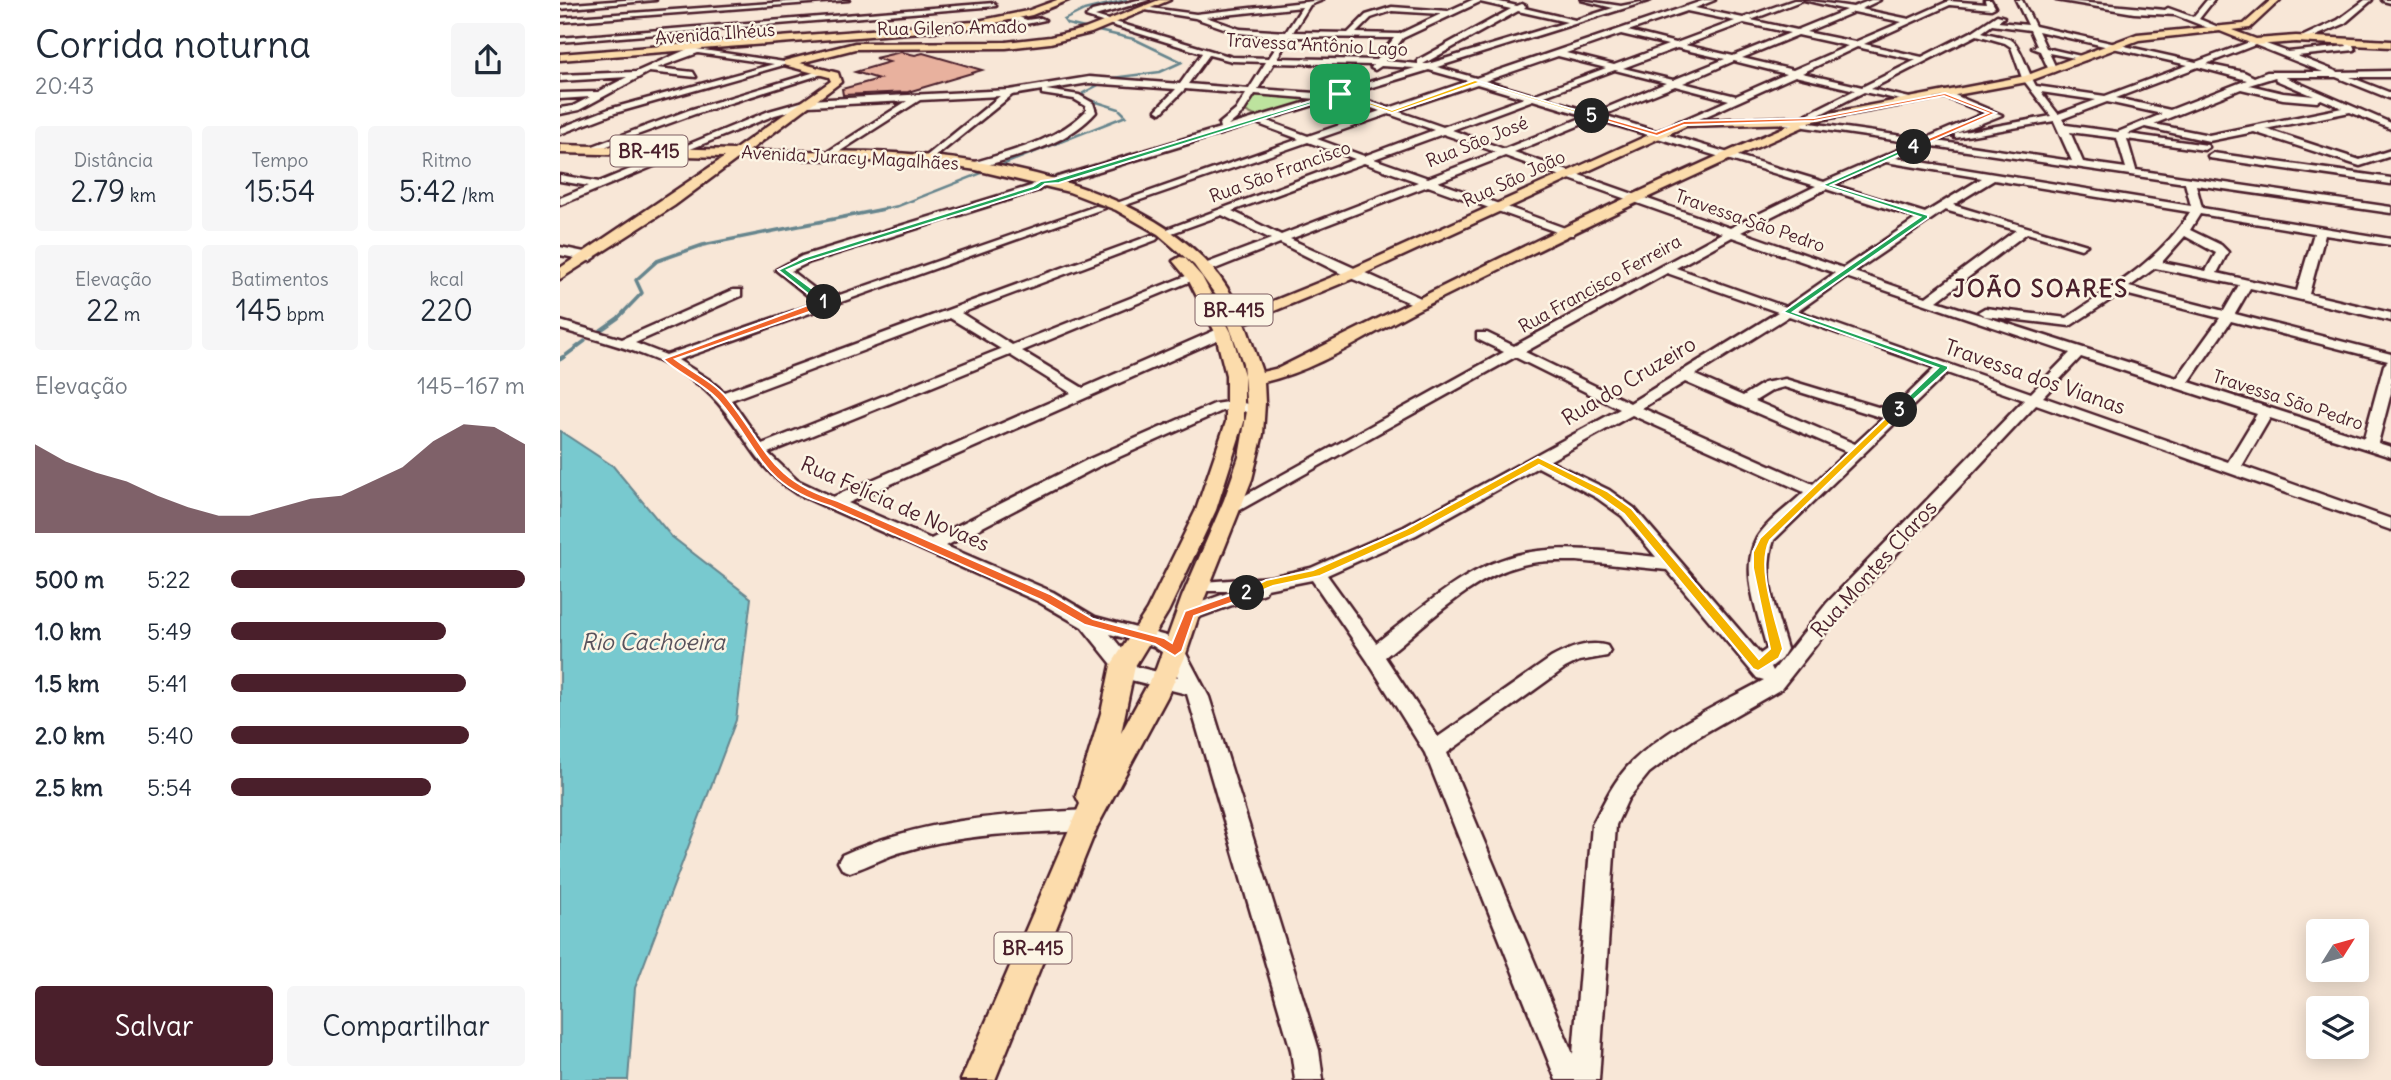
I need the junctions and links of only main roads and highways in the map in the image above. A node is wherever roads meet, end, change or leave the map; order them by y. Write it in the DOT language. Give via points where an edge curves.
graph roads {
  1 [pos="1065,0"];
  2 [pos="1166,0"];
  3 [pos="2274,1"];
  4 [pos="1144,5"];
  5 [pos="973,25"];
  6 [pos="2247,26"];
  7 [pos="2220,29"];
  8 [pos="2299,39"];
  9 [pos="871,41"];
  10 [pos="2391,44"];
  11 [pos="855,46"];
  12 [pos="651,52"];
  13 [pos="560,59"];
  14 [pos="1803,122"];
  15 [pos="560,149"];
  16 [pos="560,154"];
  17 [pos="734,156"];
  18 [pos="1046,185"];
  19 [pos="1201,272"];
  20 [pos="560,275"];
  21 [pos="1240,320"];
  22 [pos="1256,378"];
  23 [pos="1087,818"];
  24 [pos="978,1080"];
  1 -- 5 [label="main road, Avenida Ilhéus"];
  2 -- 4 [label="main road, Rua Gileno Amado"];
  3 -- 6 [label="main road"];
  4 -- 9 [label="main road, Rua Gileno Amado" via="1108,23 1051,40 1006,45"];
  5 -- 9 [label="main road, Avenida Ilhéus"];
  5 -- 9 [label="main road, Avenida Ilhéus"];
  6 -- 7 [label="main road"];
  6 -- 8 [label="main road"];
  7 -- 8 [label="main road" via="2255,43"];
  7 -- 14 [label="main road" via="2146,35 2027,79"];
  8 -- 10 [label="main road"];
  9 -- 11 [label="main road, Rua Gileno Amado"];
  9 -- 12 [label="main road, Avenida Ilhéus"];
  11 -- 12 [label="main road, Avenida Ilhéus" via="790,44"];
  11 -- 17 [label="main road" via="787,63 831,75 833,85"];
  12 -- 13 [label="main road, Avenida Ilhéus"];
  14 -- 21 [label="main road, Rua São João" via="1684,123"];
  14 -- 22 [label="main road" via="1284,372"];
  15 -- 17 [label="main road, Avenida Juracy Magalhães / BR-415"];
  16 -- 17 [label="main road, Avenida Juracy Magalhães / BR-415" via="662,159"];
  17 -- 18 [label="main road, Avenida Juracy Magalhães / BR-415" via="898,162 967,169"];
  17 -- 18 [label="main road, Avenida Juracy Magalhães / BR-415" via="929,159 976,165"];
  17 -- 20 [label="main road"];
  18 -- 19 [label="main road, Avenida Juracy Magalhães / BR-415" via="1108,207 1159,235"];
  19 -- 21 [label="main road, Avenida Juracy Magalhães / BR-415"];
  19 -- 23 [label="main road, Avenida Juracy Magalhães / BR-415" via="1235,375 1235,422 1206,510 1157,612 1123,665"];
  21 -- 22 [label="main road, Avenida Juracy Magalhães / BR-415"];
  22 -- 23 [label="main road, Avenida Juracy Magalhães / BR-415" via="1253,437 1234,506 1197,587 1163,681"];
  23 -- 24 [label="main road, BR-415"];
}
